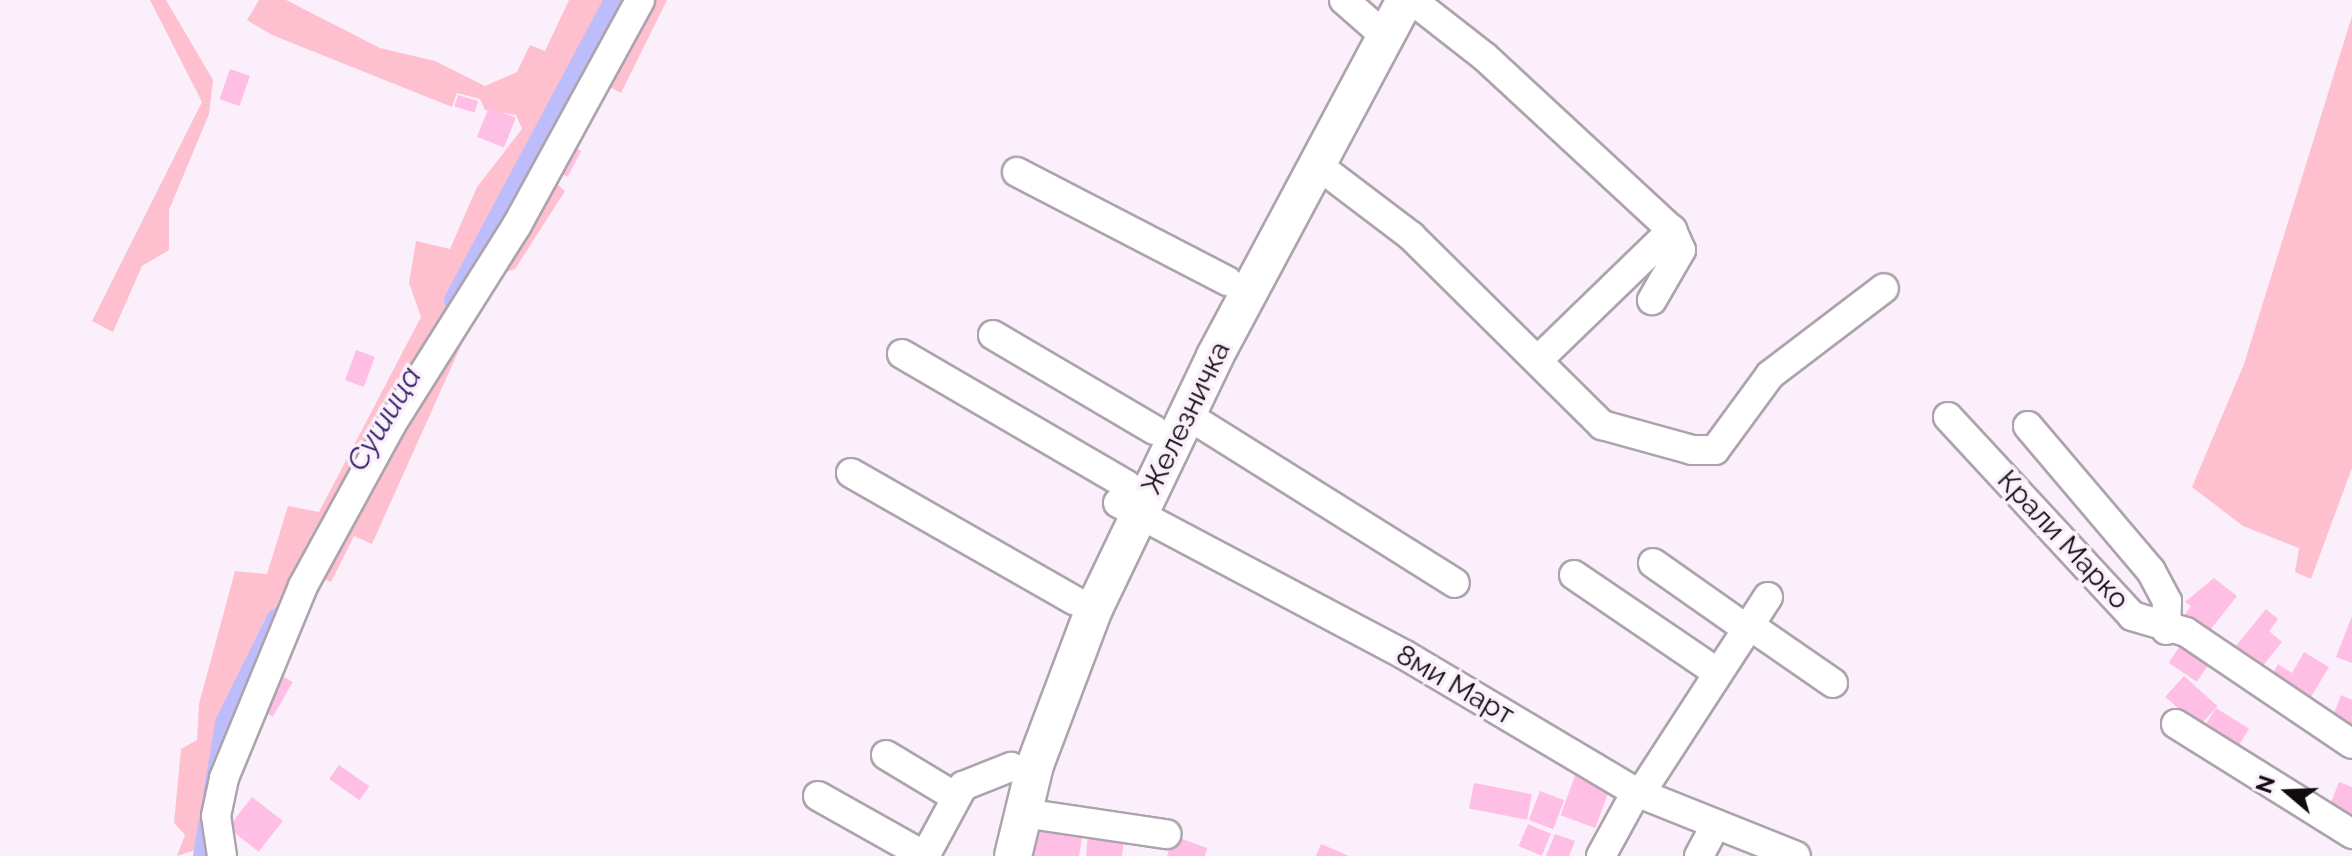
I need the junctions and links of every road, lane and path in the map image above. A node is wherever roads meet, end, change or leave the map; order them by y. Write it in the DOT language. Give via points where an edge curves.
graph roads {
  1 [pos="640,0"];
  2 [pos="1405,0"];
  3 [pos="1412,0"];
  4 [pos="1367,14"];
  5 [pos="1315,163"];
  6 [pos="1017,172"];
  7 [pos="1672,230"];
  8 [pos="1227,281"];
  9 [pos="1884,288"];
  10 [pos="1652,300"];
  11 [pos="993,335"];
  12 [pos="902,354"];
  13 [pos="1538,360"];
  14 [pos="1187,415"];
  15 [pos="1948,417"];
  16 [pos="2028,426"];
  17 [pos="1154,430"];
  18 [pos="851,473"];
  19 [pos="1128,500"];
  20 [pos="1653,563"];
  21 [pos="1574,575"];
  22 [pos="1455,583"];
  23 [pos="1768,597"];
  24 [pos="1074,600"];
  25 [pos="1748,627"];
  26 [pos="2166,630"];
  27 [pos="1718,673"];
  28 [pos="1833,683"];
  29 [pos="2176,724"];
  30 [pos="2352,744"];
  31 [pos="886,755"];
  32 [pos="1011,767"];
  33 [pos="1638,793"];
  34 [pos="818,796"];
  35 [pos="954,796"];
  36 [pos="1023,813"];
  37 [pos="1716,824"];
  38 [pos="1166,834"];
  39 [pos="2352,834"];
  40 [pos="222,856"];
  41 [pos="925,856"];
  42 [pos="989,856"];
  43 [pos="1013,856"];
  44 [pos="1601,856"];
  45 [pos="1699,856"];
  46 [pos="1796,856"];
  1 -- 40 [label="street" via="517,225 391,425 303,586 224,778 216,816"];
  2 -- 4 [label="main road, Железничка"];
  3 -- 7 [label="street" via="1485,57"];
  4 -- 5 [label="main road, Железничка"];
  4 -- 8 [label="main road, Железничка"];
  5 -- 13 [label="street" via="1411,236"];
  5 -- 14 [label="main road, Железничка"];
  6 -- 8 [label="street"];
  7 -- 10 [label="street" via="1681,250"];
  7 -- 13 [label="street"];
  8 -- 17 [label="main road, Железничка"];
  9 -- 13 [label="street" via="1770,375 1715,450 1602,425"];
  11 -- 17 [label="street"];
  12 -- 19 [label="street, 8ми Март"];
  14 -- 19 [label="main road, Железничка"];
  14 -- 22 [label="street"];
  15 -- 26 [label="street, Крали Марко" via="2132,616"];
  16 -- 26 [label="street" via="2151,571 2167,601"];
  17 -- 19 [label="main road, Железничка"];
  18 -- 24 [label="street"];
  19 -- 24 [label="main road, Железничка"];
  19 -- 33 [label="street, 8ми Март"];
  19 -- 36 [label="main road, Железничка"];
  20 -- 25 [label="street"];
  21 -- 27 [label="street"];
  23 -- 25 [label="street"];
  24 -- 32 [label="main road, Железничка"];
  25 -- 27 [label="street"];
  25 -- 28 [label="street"];
  26 -- 30 [label="street, Крали Марко" via="2186,632"];
  27 -- 33 [label="street"];
  29 -- 39 [label="street"];
  31 -- 35 [label="street"];
  32 -- 35 [label="street" via="981,776"];
  32 -- 42 [label="main road, Железничка"];
  33 -- 37 [label="street, 8ми Март"];
  33 -- 44 [label="street"];
  34 -- 41 [label="street"];
  35 -- 41 [label="street"];
  36 -- 38 [label="street"];
  36 -- 43 [label="main road, Железничка"];
  37 -- 45 [label="street"];
  37 -- 46 [label="street, 8ми Март"];
}
